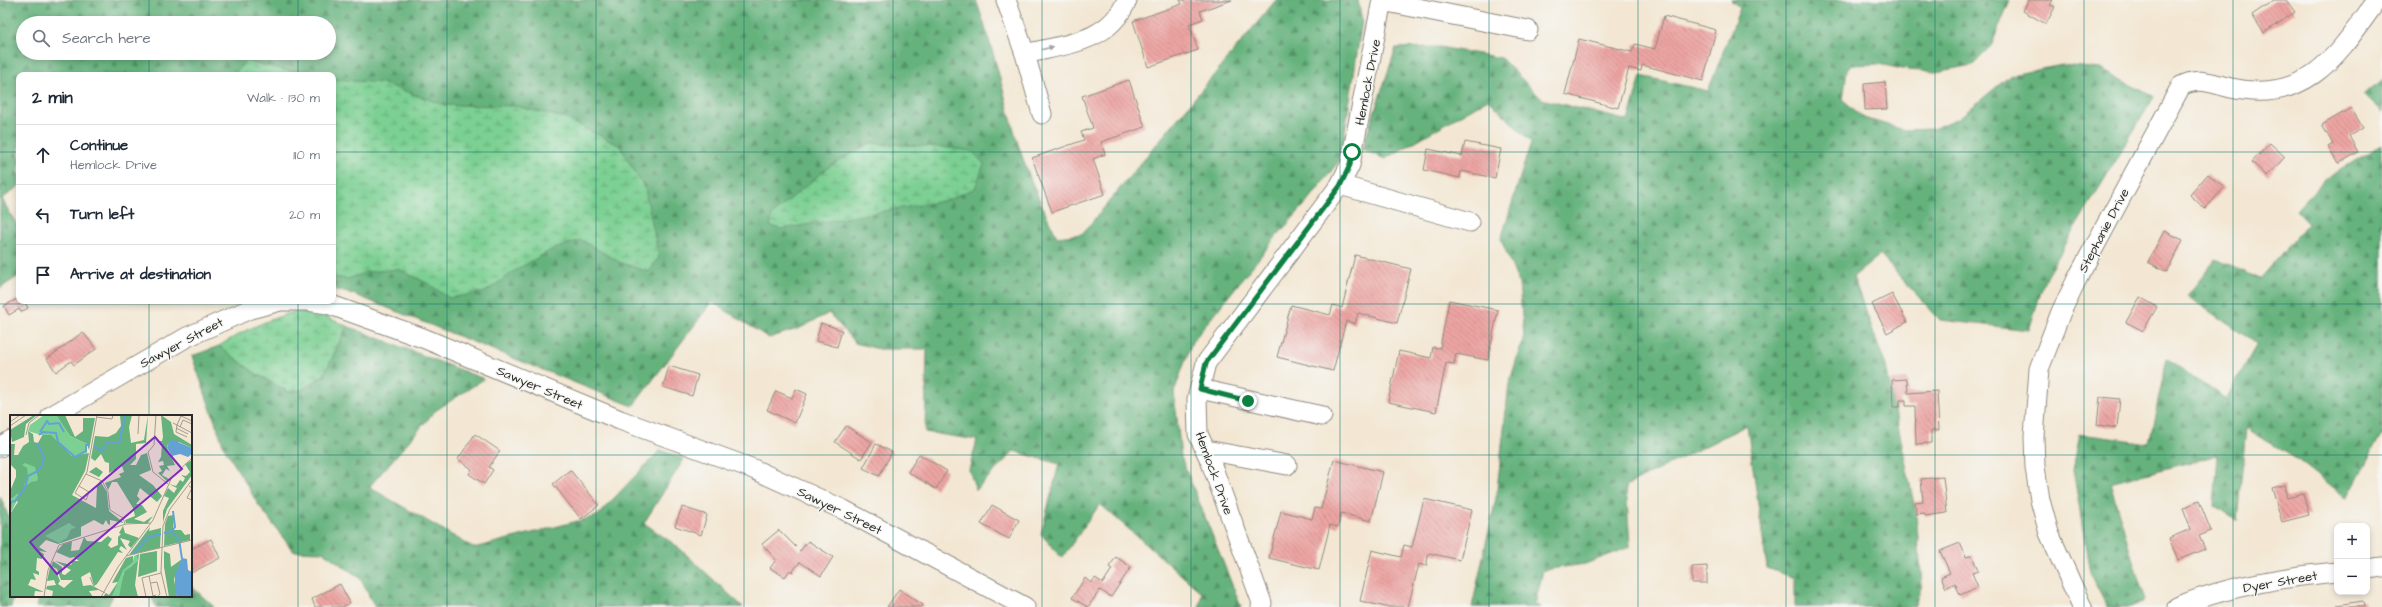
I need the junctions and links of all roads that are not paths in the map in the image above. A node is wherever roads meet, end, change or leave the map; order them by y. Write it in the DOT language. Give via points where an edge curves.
graph roads {
  1 [pos="1006,0"];
  2 [pos="1127,0"];
  3 [pos="1382,0"];
  4 [pos="2377,0"];
  5 [pos="1528,30"];
  6 [pos="1025,54"];
  7 [pos="1042,114"];
  8 [pos="1340,186"];
  9 [pos="1470,222"];
  10 [pos="269,304"];
  11 [pos="328,304"];
  12 [pos="1200,389"];
  13 [pos="53,415"];
  14 [pos="1322,416"];
  15 [pos="10,441"];
  16 [pos="0,447"];
  17 [pos="1206,450"];
  18 [pos="1287,465"];
  19 [pos="2382,567"];
  20 [pos="2370,569"];
  21 [pos="2334,572"];
  22 [pos="1025,607"];
  23 [pos="1261,607"];
  24 [pos="2082,607"];
  25 [pos="2177,607"];
  1 -- 6 [label="street"];
  6 -- 2 [label="street, one-way" via="1103,32 1117,18"];
  3 -- 5 [label="street"];
  3 -- 8 [label="street, Hemlock Drive" via="1350,165"];
  4 -- 24 [label="street, Stephanie Drive" via="2333,60 2307,80 2288,88 2265,90 2233,89 2196,80 2181,86 2061,312 2039,369 2034,467 2049,533"];
  6 -- 7 [label="street"];
  8 -- 9 [label="street"];
  8 -- 12 [label="street, Hemlock Drive" via="1206,363"];
  10 -- 13 [label="street, Sawyer Street" via="250,309 187,337"];
  11 -- 22 [label="street, Sawyer Street" via="423,338 620,420 751,468 844,510"];
  12 -- 14 [label="street"];
  12 -- 17 [label="street, Hemlock Drive" via="1197,399 1198,434"];
  15 -- 16 [label="street"];
  17 -- 18 [label="street"];
  17 -- 23 [label="street, Hemlock Drive" via="1262,603"];
  19 -- 20 [label="street"];
  21 -- 25 [label="street, Dyer Street" via="2253,585"];
}
